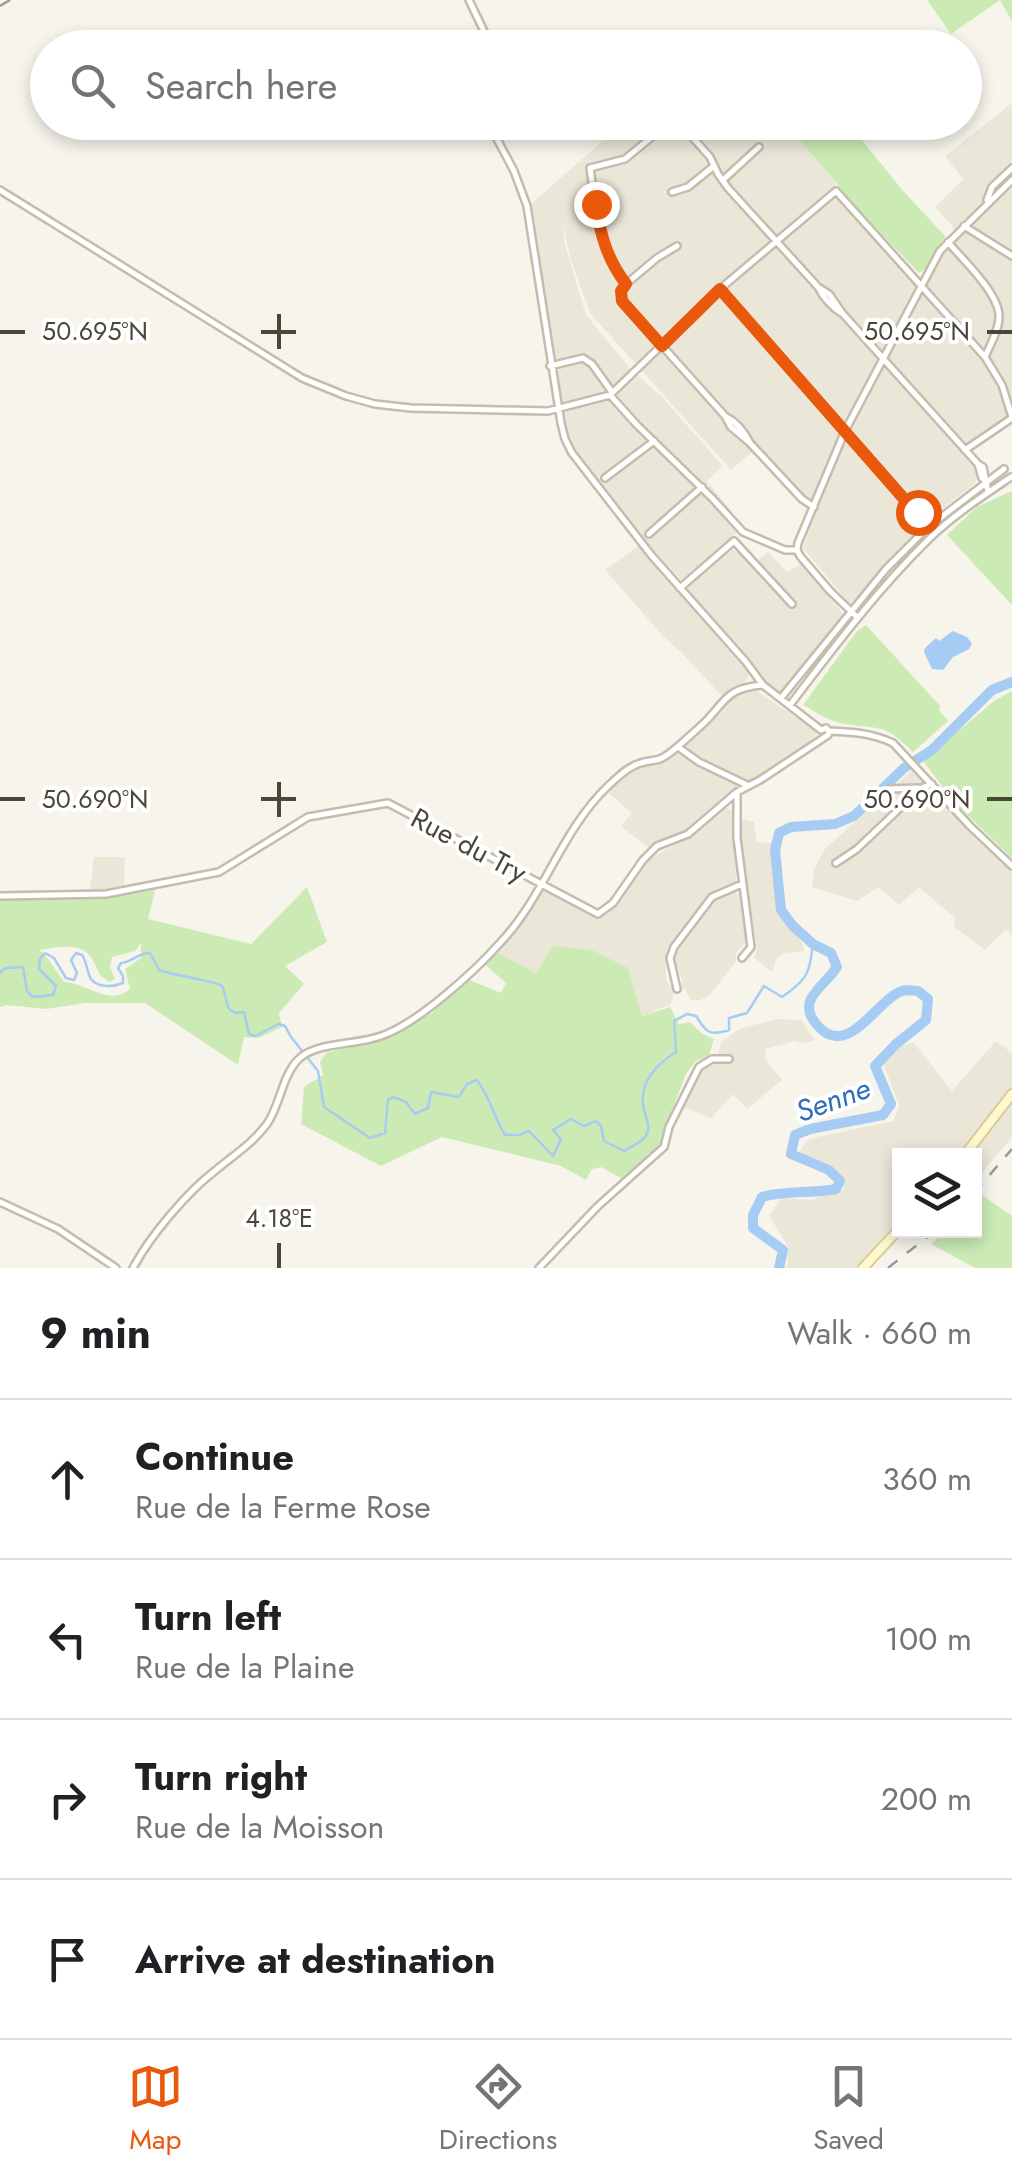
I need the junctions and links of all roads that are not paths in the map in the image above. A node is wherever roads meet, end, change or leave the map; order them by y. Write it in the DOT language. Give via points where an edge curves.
graph roads {
  1 [pos="469,0"];
  2 [pos="483,30"];
  3 [pos="497,140"];
  4 [pos="648,140"];
  5 [pos="695,140"];
  6 [pos="759,147"];
  7 [pos="714,166"];
  8 [pos="1012,168"];
  9 [pos="722,180"];
  10 [pos="1012,180"];
  11 [pos="0,190"];
  12 [pos="672,192"];
  13 [pos="985,204"];
  14 [pos="964,226"];
  15 [pos="778,242"];
  16 [pos="948,242"];
  17 [pos="677,246"];
  18 [pos="1012,256"];
  19 [pos="626,284"];
  20 [pos="922,286"];
  21 [pos="720,289"];
  22 [pos="662,346"];
  23 [pos="985,356"];
  24 [pos="884,359"];
  25 [pos="550,366"];
  26 [pos="611,393"];
  27 [pos="558,408"];
  28 [pos="1012,418"];
  29 [pos="846,430"];
  30 [pos="654,442"];
  31 [pos="964,450"];
  32 [pos="1004,469"];
  33 [pos="1010,477"];
  34 [pos="605,478"];
  35 [pos="986,482"];
  36 [pos="702,487"];
  37 [pos="988,492"];
  38 [pos="814,508"];
  39 [pos="926,528"];
  40 [pos="649,534"];
  41 [pos="932,537"];
  42 [pos="798,550"];
  43 [pos="680,588"];
  44 [pos="792,604"];
  45 [pos="851,612"];
  46 [pos="858,618"];
  47 [pos="754,672"];
  48 [pos="762,685"];
  49 [pos="745,686"];
  50 [pos="780,698"];
  51 [pos="790,705"];
  52 [pos="825,732"];
  53 [pos="678,746"];
  54 [pos="932,784"];
  55 [pos="747,785"];
  56 [pos="888,788"];
  57 [pos="921,788"];
  58 [pos="737,792"];
  59 [pos="836,863"];
  60 [pos="1012,866"];
  61 [pos="541,883"];
  62 [pos="742,884"];
  63 [pos="0,896"];
  64 [pos="742,958"];
  65 [pos="677,989"];
  66 [pos="730,1059"];
  67 [pos="1012,1094"];
  68 [pos="970,1148"];
  69 [pos="0,1202"];
  70 [pos="892,1237"];
  71 [pos="116,1268"];
  72 [pos="132,1268"];
  73 [pos="539,1268"];
  74 [pos="863,1268"];
  1 -- 2 [label="street"];
  3 -- 25 [label="street" via="527,206"];
  4 -- 19 [label="street" via="625,159 590,168 604,245"];
  5 -- 7 [label="street"];
  6 -- 9 [label="street"];
  7 -- 9 [label="street"];
  7 -- 12 [label="street"];
  8 -- 13 [label="street"];
  9 -- 15 [label="street"];
  10 -- 13 [label="street"];
  11 -- 27 [label="street" via="323,388 390,406"];
  13 -- 14 [label="street"];
  14 -- 16 [label="street"];
  14 -- 18 [label="street"];
  15 -- 20 [label="street" via="836,191"];
  15 -- 21 [label="street"];
  15 -- 24 [label="street"];
  16 -- 20 [label="street"];
  16 -- 23 [label="street" via="996,303 1000,316"];
  17 -- 19 [label="street"];
  19 -- 22 [label="street" via="622,301"];
  20 -- 23 [label="street"];
  20 -- 24 [label="street"];
  21 -- 22 [label="street"];
  21 -- 29 [label="street"];
  22 -- 26 [label="street"];
  22 -- 38 [label="street"];
  23 -- 28 [label="street"];
  24 -- 29 [label="street"];
  24 -- 31 [label="street"];
  25 -- 26 [label="street" via="584,358"];
  25 -- 27 [label="street"];
  26 -- 27 [label="street"];
  26 -- 30 [label="street"];
  27 -- 43 [label="street" via="572,453"];
  28 -- 31 [label="street"];
  29 -- 38 [label="street"];
  29 -- 39 [label="street" via="926,520"];
  30 -- 34 [label="street"];
  30 -- 36 [label="street"];
  31 -- 35 [label="street"];
  32 -- 35 [label="street"];
  33 -- 37 [label="street"];
  35 -- 37 [label="street"];
  35 -- 39 [label="street"];
  36 -- 40 [label="street"];
  36 -- 42 [label="street" via="742,532"];
  37 -- 41 [label="street"];
  38 -- 42 [label="street"];
  39 -- 41 [label="street"];
  39 -- 45 [label="street"];
  41 -- 46 [label="street"];
  42 -- 45 [label="street"];
  43 -- 44 [label="street" via="734,541"];
  43 -- 47 [label="street"];
  45 -- 46 [label="street"];
  45 -- 50 [label="street"];
  46 -- 51 [label="street"];
  47 -- 48 [label="street"];
  47 -- 49 [label="street"];
  48 -- 49 [label="street"];
  48 -- 50 [label="street"];
  49 -- 53 [label="street"];
  50 -- 51 [label="street"];
  51 -- 52 [label="street"];
  52 -- 54 [label="street" via="893,743"];
  52 -- 55 [label="street, Rue du Try"];
  53 -- 55 [label="street"];
  53 -- 61 [label="street" via="634,764 606,788"];
  54 -- 57 [label="street"];
  54 -- 60 [label="street"];
  55 -- 58 [label="street, Rue du Try"];
  56 -- 57 [label="street"];
  57 -- 59 [label="street"];
  58 -- 61 [label="street, Rue du Try" via="688,834 657,846 598,914"];
  58 -- 62 [label="street"];
  61 -- 63 [label="street, Rue du Try" via="388,803 308,817 218,872 106,894"];
  61 -- 72 [label="street" via="500,944 432,1006 384,1036 320,1046 303,1056 268,1123 176,1211"];
  62 -- 64 [label="street" via="751,947"];
  62 -- 65 [label="street" via="712,897 674,947"];
  66 -- 73 [label="street" via="699,1067 664,1148"];
  67 -- 68 [label="street"];
  69 -- 71 [label="street" via="70,1236"];
  70 -- 74 [label="street"];
}
